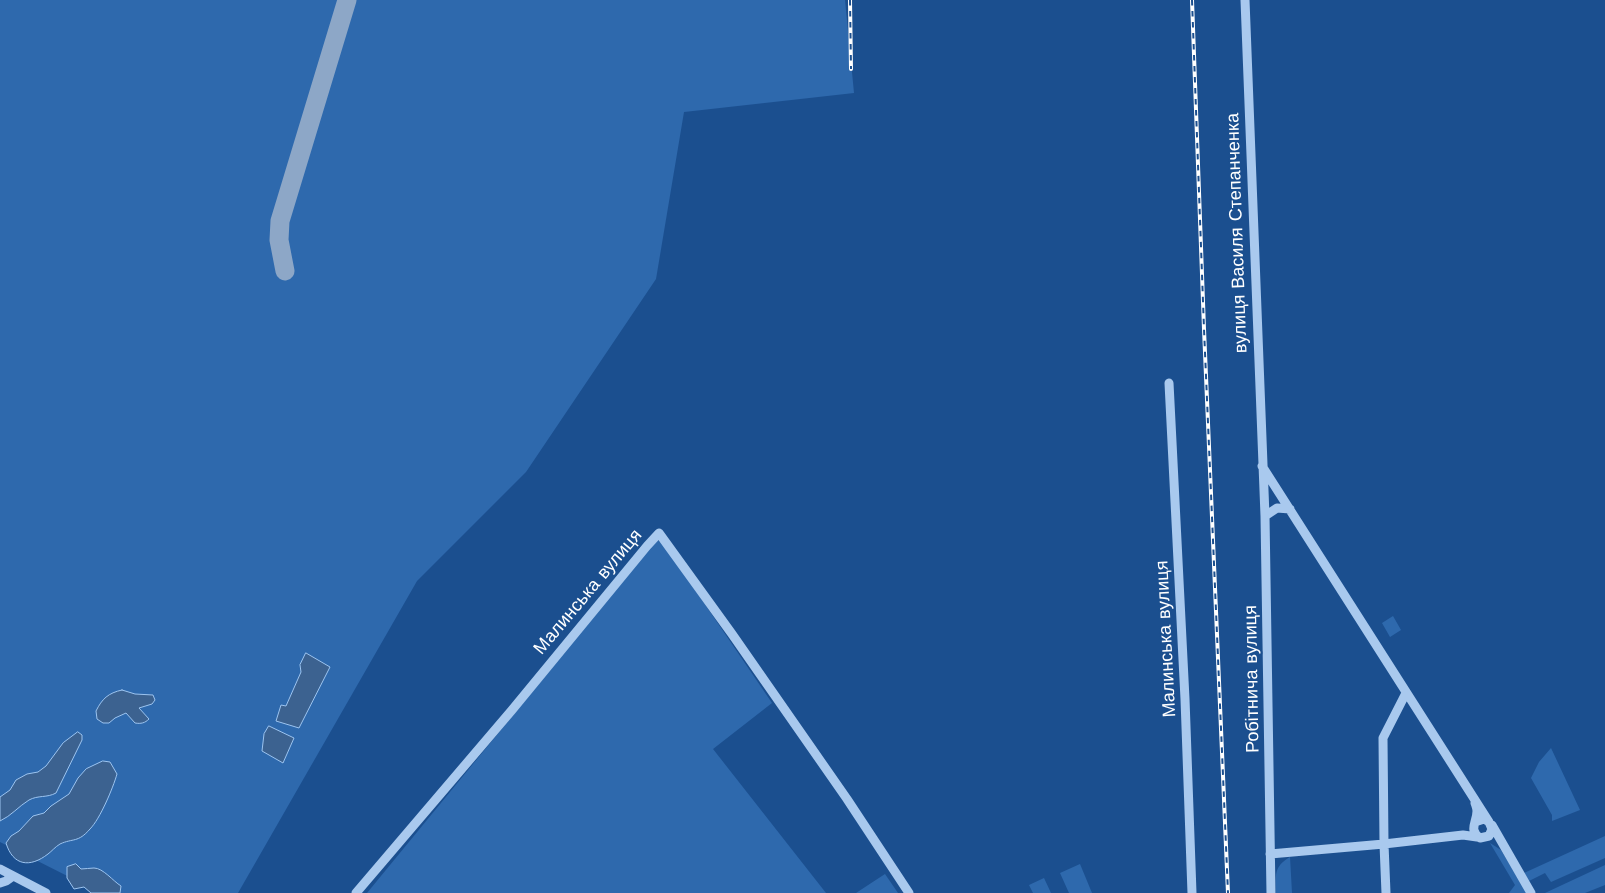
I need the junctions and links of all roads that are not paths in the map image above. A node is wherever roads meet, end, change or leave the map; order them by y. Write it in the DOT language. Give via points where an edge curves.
graph roads {
  1 [pos="1245,0"];
  2 [pos="1169,383"];
  3 [pos="1262,466"];
  4 [pos="1290,509"];
  5 [pos="1265,516"];
  6 [pos="1406,693"];
  7 [pos="1474,798"];
  8 [pos="1474,823"];
  9 [pos="1490,823"];
  10 [pos="1463,835"];
  11 [pos="1481,837"];
  12 [pos="1502,843"];
  13 [pos="1384,844"];
  14 [pos="1270,854"];
  15 [pos="0,869"];
  16 [pos="13,876"];
  17 [pos="0,883"];
  18 [pos="46,893"];
  19 [pos="356,893"];
  20 [pos="909,893"];
  21 [pos="1192,893"];
  22 [pos="1271,893"];
  23 [pos="1386,893"];
  24 [pos="1531,893"];
  1 -- 3 [label="street, вулиця Василя Степанченка"];
  2 -- 21 [label="street, Малинська вулиця"];
  3 -- 4 [label="street"];
  3 -- 5 [label="street, Робітнича вулиця"];
  4 -- 5 [label="street" via="1277,508"];
  4 -- 6 [label="street"];
  5 -- 14 [label="street, Робітнича вулиця"];
  6 -- 7 [label="street"];
  6 -- 13 [label="street" via="1383,738"];
  7 -- 8 [label="street" via="1477,811"];
  7 -- 9 [label="street"];
  8 -- 9 [label="street" via="1484,819"];
  8 -- 10 [label="street"];
  8 -- 11 [label="street" via="1474,833"];
  9 -- 11 [label="street" via="1491,833"];
  9 -- 12 [label="street"];
  10 -- 11 [label="street"];
  10 -- 13 [label="street"];
  11 -- 12 [label="street"];
  12 -- 24 [label="street"];
  13 -- 14 [label="street"];
  13 -- 23 [label="street"];
  14 -- 22 [label="street, Робітнича вулиця"];
  15 -- 16 [label="street"];
  16 -- 17 [label="street"];
  16 -- 18 [label="street"];
  19 -- 20 [label="street, Малинська вулиця" via="659,533 847,799"];
}
